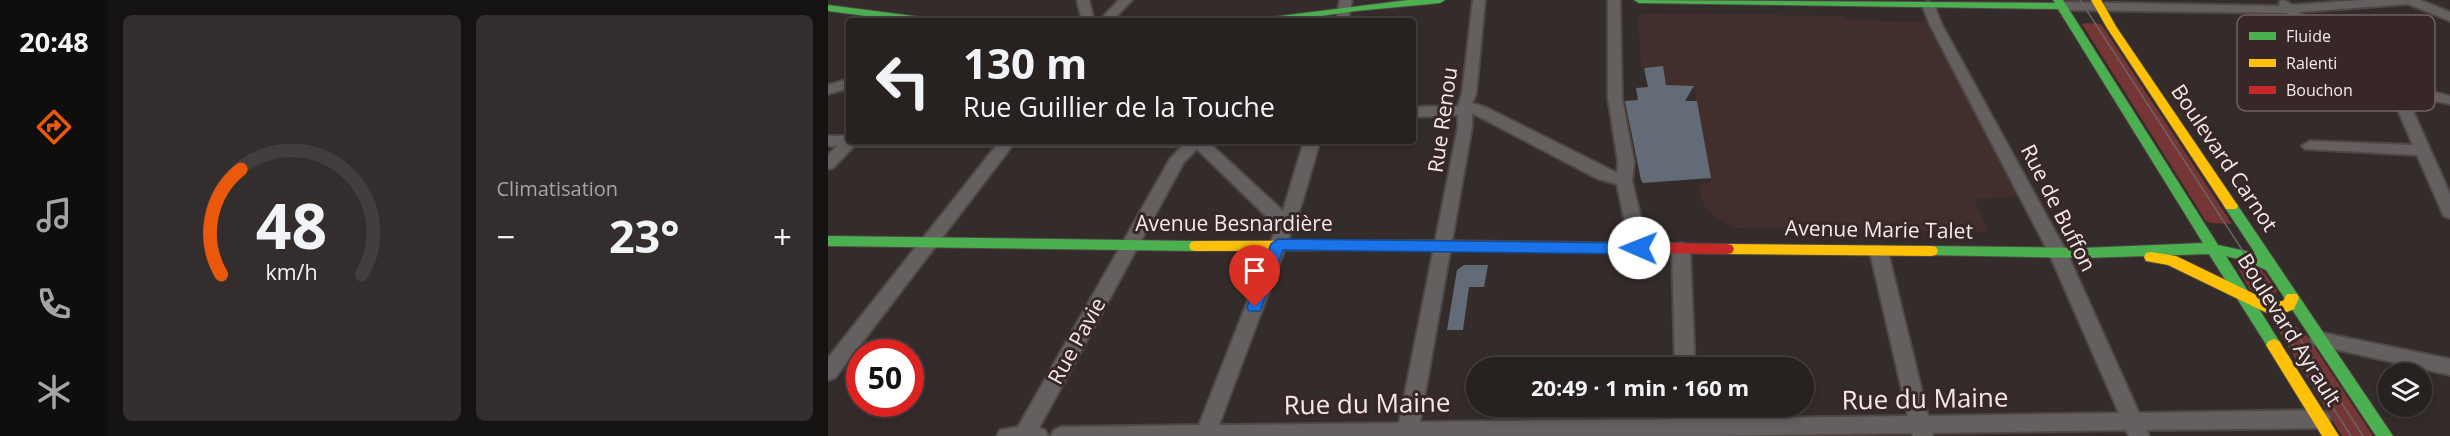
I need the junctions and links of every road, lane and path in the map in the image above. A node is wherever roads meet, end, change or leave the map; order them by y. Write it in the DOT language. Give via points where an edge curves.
graph roads {
  1 [pos="1083,0"];
  2 [pos="1126,0"];
  3 [pos="1440,0"];
  4 [pos="1479,0"];
  5 [pos="1614,0"];
  6 [pos="1639,0"];
  7 [pos="2411,0"];
  8 [pos="2060,3"];
  9 [pos="2098,3"];
  10 [pos="1928,5"];
  11 [pos="2284,5"];
  12 [pos="828,8"];
  13 [pos="1344,10"];
  14 [pos="2296,15"];
  15 [pos="2450,17"];
  16 [pos="906,18"];
  17 [pos="1087,18"];
  18 [pos="1108,18"];
  19 [pos="1286,18"];
  20 [pos="846,84"];
  21 [pos="828,90"];
  22 [pos="2435,97"];
  23 [pos="2450,100"];
  24 [pos="1465,107"];
  25 [pos="2405,111"];
  26 [pos="1416,112"];
  27 [pos="828,141"];
  28 [pos="846,141"];
  29 [pos="847,144"];
  30 [pos="1005,144"];
  31 [pos="1194,144"];
  32 [pos="1200,144"];
  33 [pos="1311,144"];
  34 [pos="2310,146"];
  35 [pos="2421,150"];
  36 [pos="828,164"];
  37 [pos="1624,181"];
  38 [pos="2450,212"];
  39 [pos="1287,218"];
  40 [pos="828,241"];
  41 [pos="929,242"];
  42 [pos="1278,244"];
  43 [pos="1444,244"];
  44 [pos="1129,246"];
  45 [pos="2212,246"];
  46 [pos="1639,248"];
  47 [pos="1681,249"];
  48 [pos="1879,252"];
  49 [pos="2119,252"];
  50 [pos="2058,253"];
  51 [pos="2271,266"];
  52 [pos="2243,294"];
  53 [pos="2292,298"];
  54 [pos="2280,309"];
  55 [pos="2319,339"];
  56 [pos="1685,357"];
  57 [pos="2450,367"];
  58 [pos="828,372"];
  59 [pos="1688,423"];
  60 [pos="2326,428"];
  61 [pos="2136,430"];
  62 [pos="1922,431"];
  63 [pos="1407,433"];
  64 [pos="1206,434"];
  65 [pos="1007,436"];
  66 [pos="1024,436"];
  67 [pos="1038,436"];
  68 [pos="1061,436"];
  69 [pos="2385,436"];
  1 -- 17 [label="street"];
  2 -- 18 [label="street"];
  3 -- 13 [label="main road"];
  4 -- 24 [label="street, Rue Renou"];
  5 -- 37 [label="street" via="1615,98 1626,162"];
  6 -- 10 [label="main road"];
  7 -- 11 [label="street"];
  7 -- 15 [label="street"];
  8 -- 9 [label="street"];
  8 -- 10 [label="main road"];
  8 -- 45 [label="main road"];
  9 -- 11 [label="street"];
  9 -- 51 [label="main road, Boulevard Carnot"];
  10 -- 50 [label="street, Rue de Buffon"];
  11 -- 14 [label="street"];
  12 -- 16 [label="main road"];
  13 -- 19 [label="main road"];
  20 -- 21 [label="street"];
  22 -- 23 [label="street"];
  24 -- 26 [label="street"];
  24 -- 37 [label="street" via="1482,111 1604,175"];
  24 -- 43 [label="street, Rue Renou" via="1465,127"];
  25 -- 35 [label="street"];
  27 -- 28 [label="street"];
  29 -- 36 [label="street"];
  30 -- 41 [label="street"];
  31 -- 44 [label="street, Rue Pavie" via="1178,159"];
  32 -- 39 [label="street" via="1274,214"];
  33 -- 39 [label="street"];
  34 -- 35 [label="street"];
  35 -- 38 [label="street"];
  37 -- 46 [label="street"];
  39 -- 42 [label="street"];
  40 -- 41 [label="main road, Avenue Besnardière"];
  41 -- 44 [label="main road, Avenue Besnardière"];
  41 -- 58 [label="street"];
  42 -- 43 [label="main road, Avenue Besnardière"];
  42 -- 44 [label="main road, Avenue Besnardière"];
  42 -- 64 [label="street"];
  43 -- 46 [label="main road, Avenue Besnardière"];
  43 -- 63 [label="street, Rue Renou"];
  44 -- 66 [label="street, Rue Pavie"];
  45 -- 49 [label="main road, Avenue Marie Talet"];
  45 -- 51 [label="main road, Avenue Marie Talet" via="2242,251"];
  45 -- 52 [label="main road, Boulevard Ayrault"];
  46 -- 47 [label="main road, Avenue Marie Talet"];
  47 -- 48 [label="main road, Avenue Marie Talet"];
  47 -- 56 [label="street"];
  48 -- 50 [label="main road, Avenue Marie Talet"];
  48 -- 62 [label="street"];
  49 -- 50 [label="main road, Avenue Marie Talet"];
  49 -- 52 [label="main road, Avenue Marie Talet" via="2171,260"];
  50 -- 61 [label="street, Rue de Buffon"];
  51 -- 53 [label="main road, Boulevard Carnot"];
  52 -- 54 [label="main road, Avenue Marie Talet" via="2269,308"];
  52 -- 60 [label="main road, Boulevard Ayrault"];
  53 -- 54 [label="main road" via="2289,305"];
  53 -- 55 [label="main road, Boulevard Carnot"];
  54 -- 55 [label="main road, Avenue Marie Talet"];
  55 -- 57 [label="street"];
  55 -- 69 [label="main road, Boulevard Ayrault"];
  59 -- 62 [label="street, Rue du Maine"];
  59 -- 63 [label="street, Rue du Maine"];
  60 -- 61 [label="street, Rue du Maine"];
  61 -- 62 [label="street, Rue du Maine"];
  63 -- 64 [label="street, Rue du Maine"];
  64 -- 68 [label="street, Rue du Maine"];
  65 -- 66 [label="street"];
  66 -- 67 [label="street"];
}
